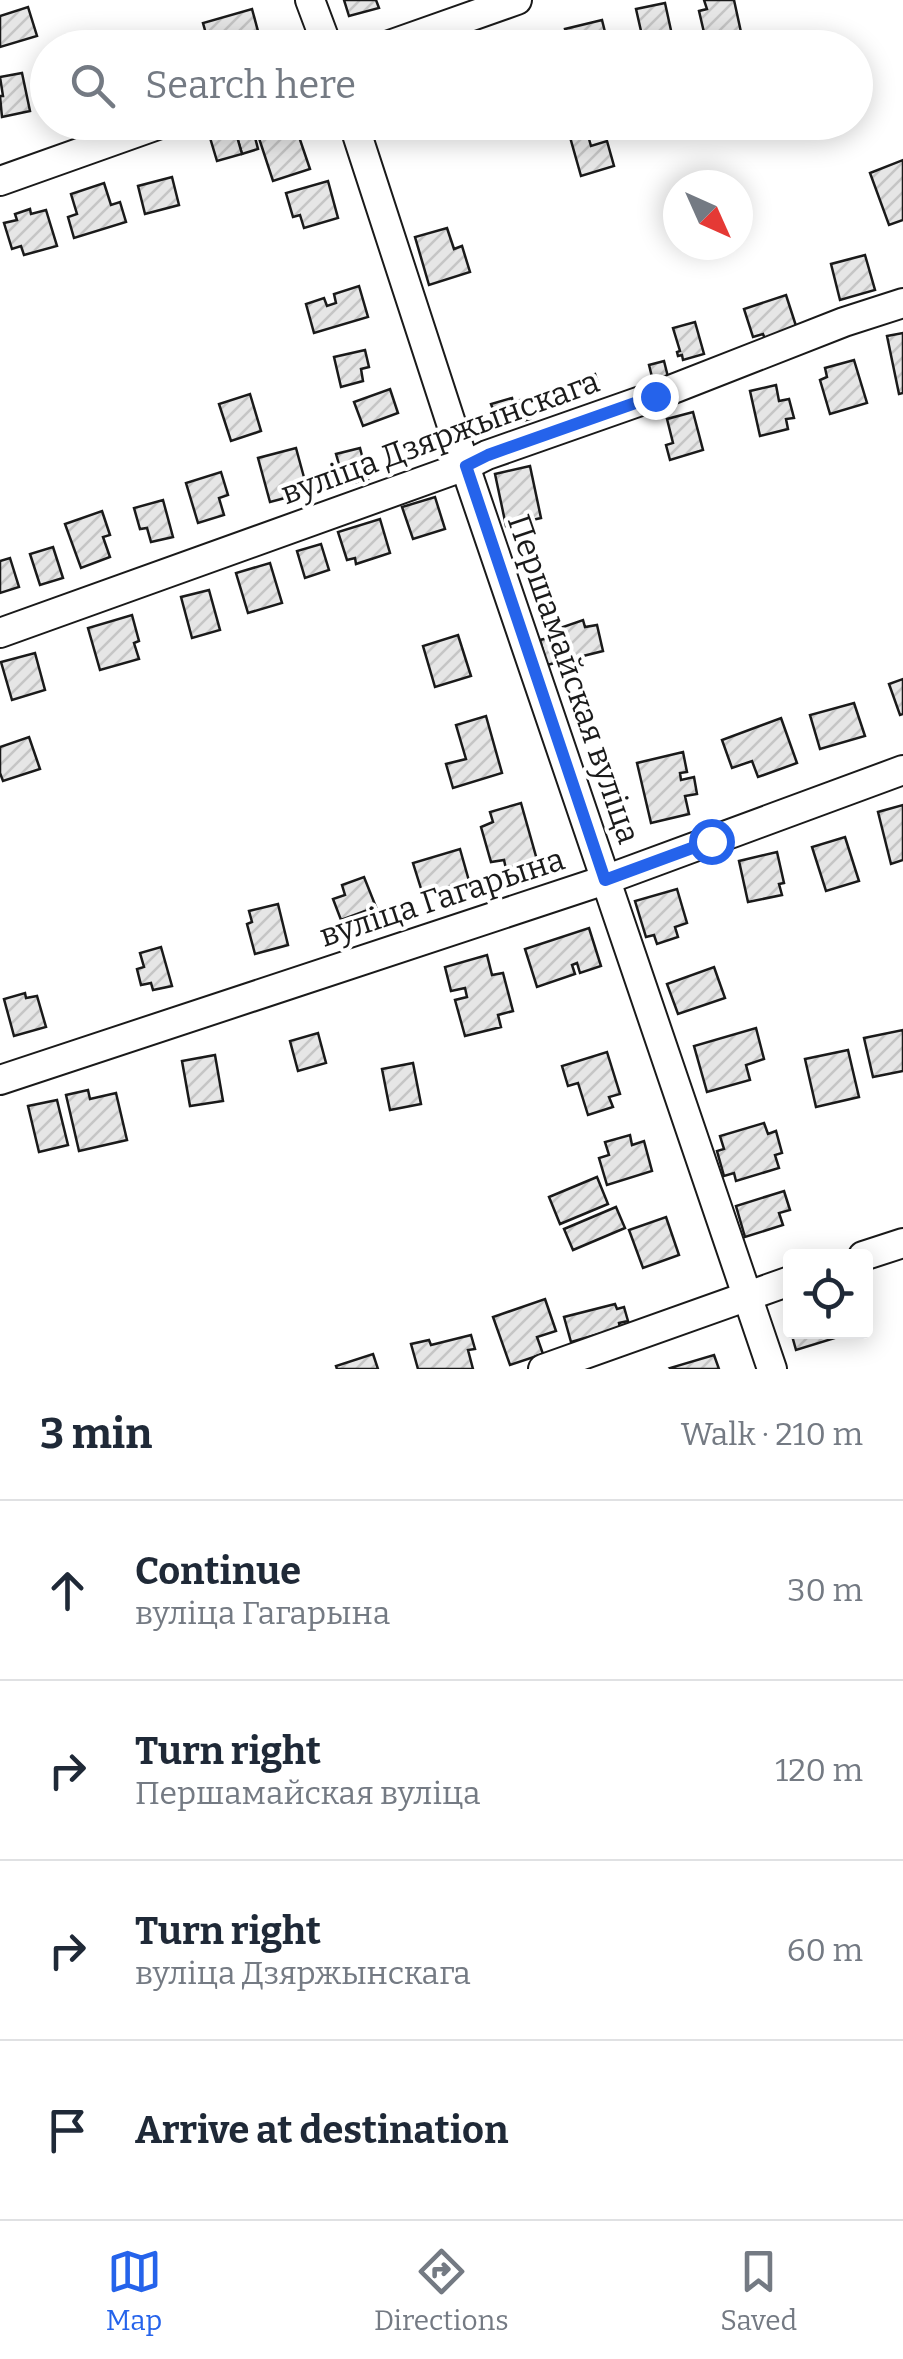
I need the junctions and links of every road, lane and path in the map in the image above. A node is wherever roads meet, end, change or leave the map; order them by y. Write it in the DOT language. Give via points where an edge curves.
graph roads {
  1 [pos="310,0"];
  2 [pos="517,0"];
  3 [pos="321,30"];
  4 [pos="432,30"];
  5 [pos="114,140"];
  6 [pos="359,140"];
  7 [pos="0,180"];
  8 [pos="903,303"];
  9 [pos="466,466"];
  10 [pos="0,632"];
  11 [pos="903,770"];
  12 [pos="605,880"];
  13 [pos="0,1080"];
  14 [pos="903,1243"];
  15 [pos="873,1253"];
  16 [pos="783,1284"];
  17 [pos="748,1296"];
  18 [pos="543,1369"];
  19 [pos="772,1369"];
  1 -- 3 [label="street"];
  2 -- 4 [label="street"];
  5 -- 7 [label="street"];
  6 -- 9 [label="street, Першамайская вуліца"];
  8 -- 9 [label="street, вуліца Дзяржынскага"];
  9 -- 10 [label="street, вуліца Дзяржынскага"];
  9 -- 12 [label="street, Першамайская вуліца"];
  11 -- 12 [label="street, вуліца Гагарына"];
  12 -- 13 [label="street, вуліца Гагарына"];
  12 -- 17 [label="street, Першамайская вуліца"];
  14 -- 15 [label="street"];
  16 -- 17 [label="street"];
  17 -- 18 [label="street"];
  17 -- 19 [label="street, Першамайская вуліца"];
}
